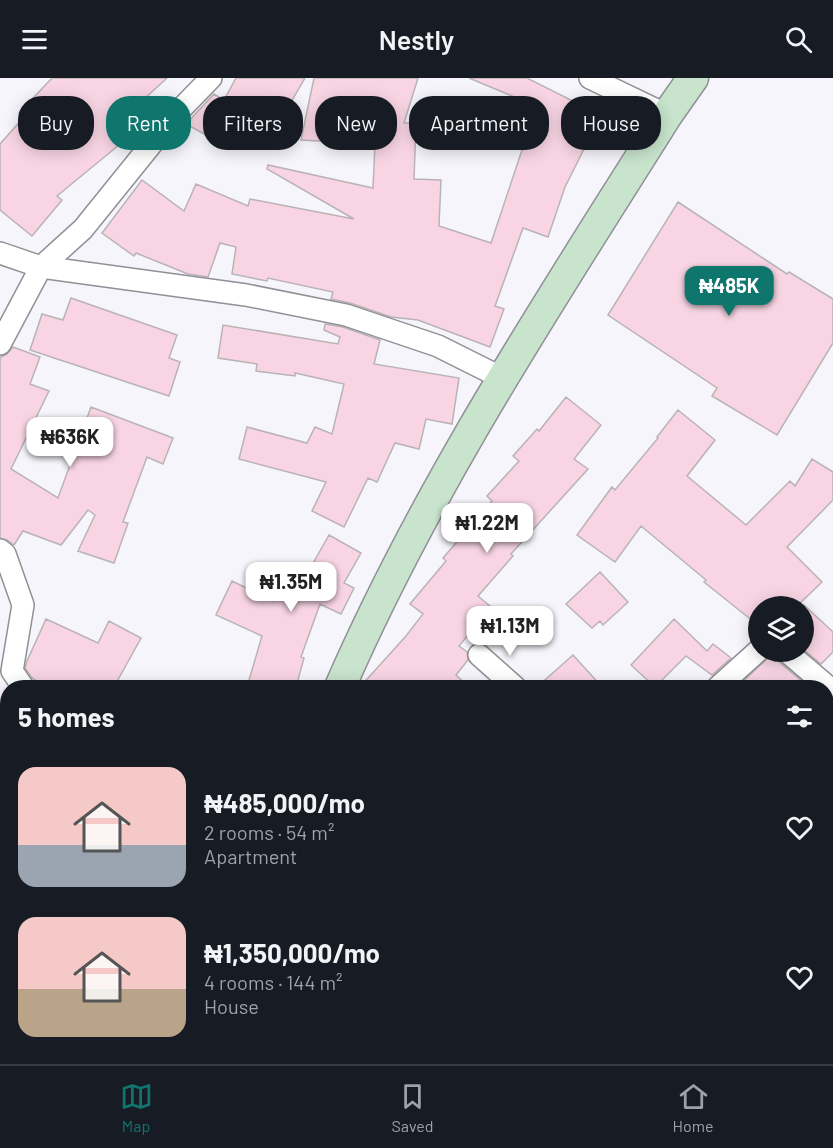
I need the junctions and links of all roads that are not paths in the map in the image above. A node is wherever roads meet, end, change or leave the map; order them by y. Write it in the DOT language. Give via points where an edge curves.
graph roads {
  1 [pos="211,78"];
  2 [pos="590,78"];
  3 [pos="693,78"];
  4 [pos="667,115"];
  5 [pos="0,253"];
  6 [pos="41,267"];
  7 [pos="0,344"];
  8 [pos="502,378"];
  9 [pos="0,550"];
  10 [pos="479,655"];
  11 [pos="748,660"];
  12 [pos="799,662"];
  13 [pos="18,680"];
  14 [pos="343,680"];
  15 [pos="507,680"];
  16 [pos="726,680"];
  17 [pos="819,680"];
  1 -- 6 [label="street" via="175,115 83,229"];
  2 -- 4 [label="street"];
  3 -- 4 [label="main road"];
  4 -- 8 [label="main road"];
  5 -- 6 [label="street"];
  6 -- 7 [label="street"];
  6 -- 8 [label="street" via="246,295 346,315 438,346"];
  8 -- 14 [label="main road" via="432,501 369,621"];
  9 -- 13 [label="street" via="5,554 23,605 12,671"];
  10 -- 15 [label="street"];
  11 -- 16 [label="street"];
  12 -- 17 [label="street"];
}
